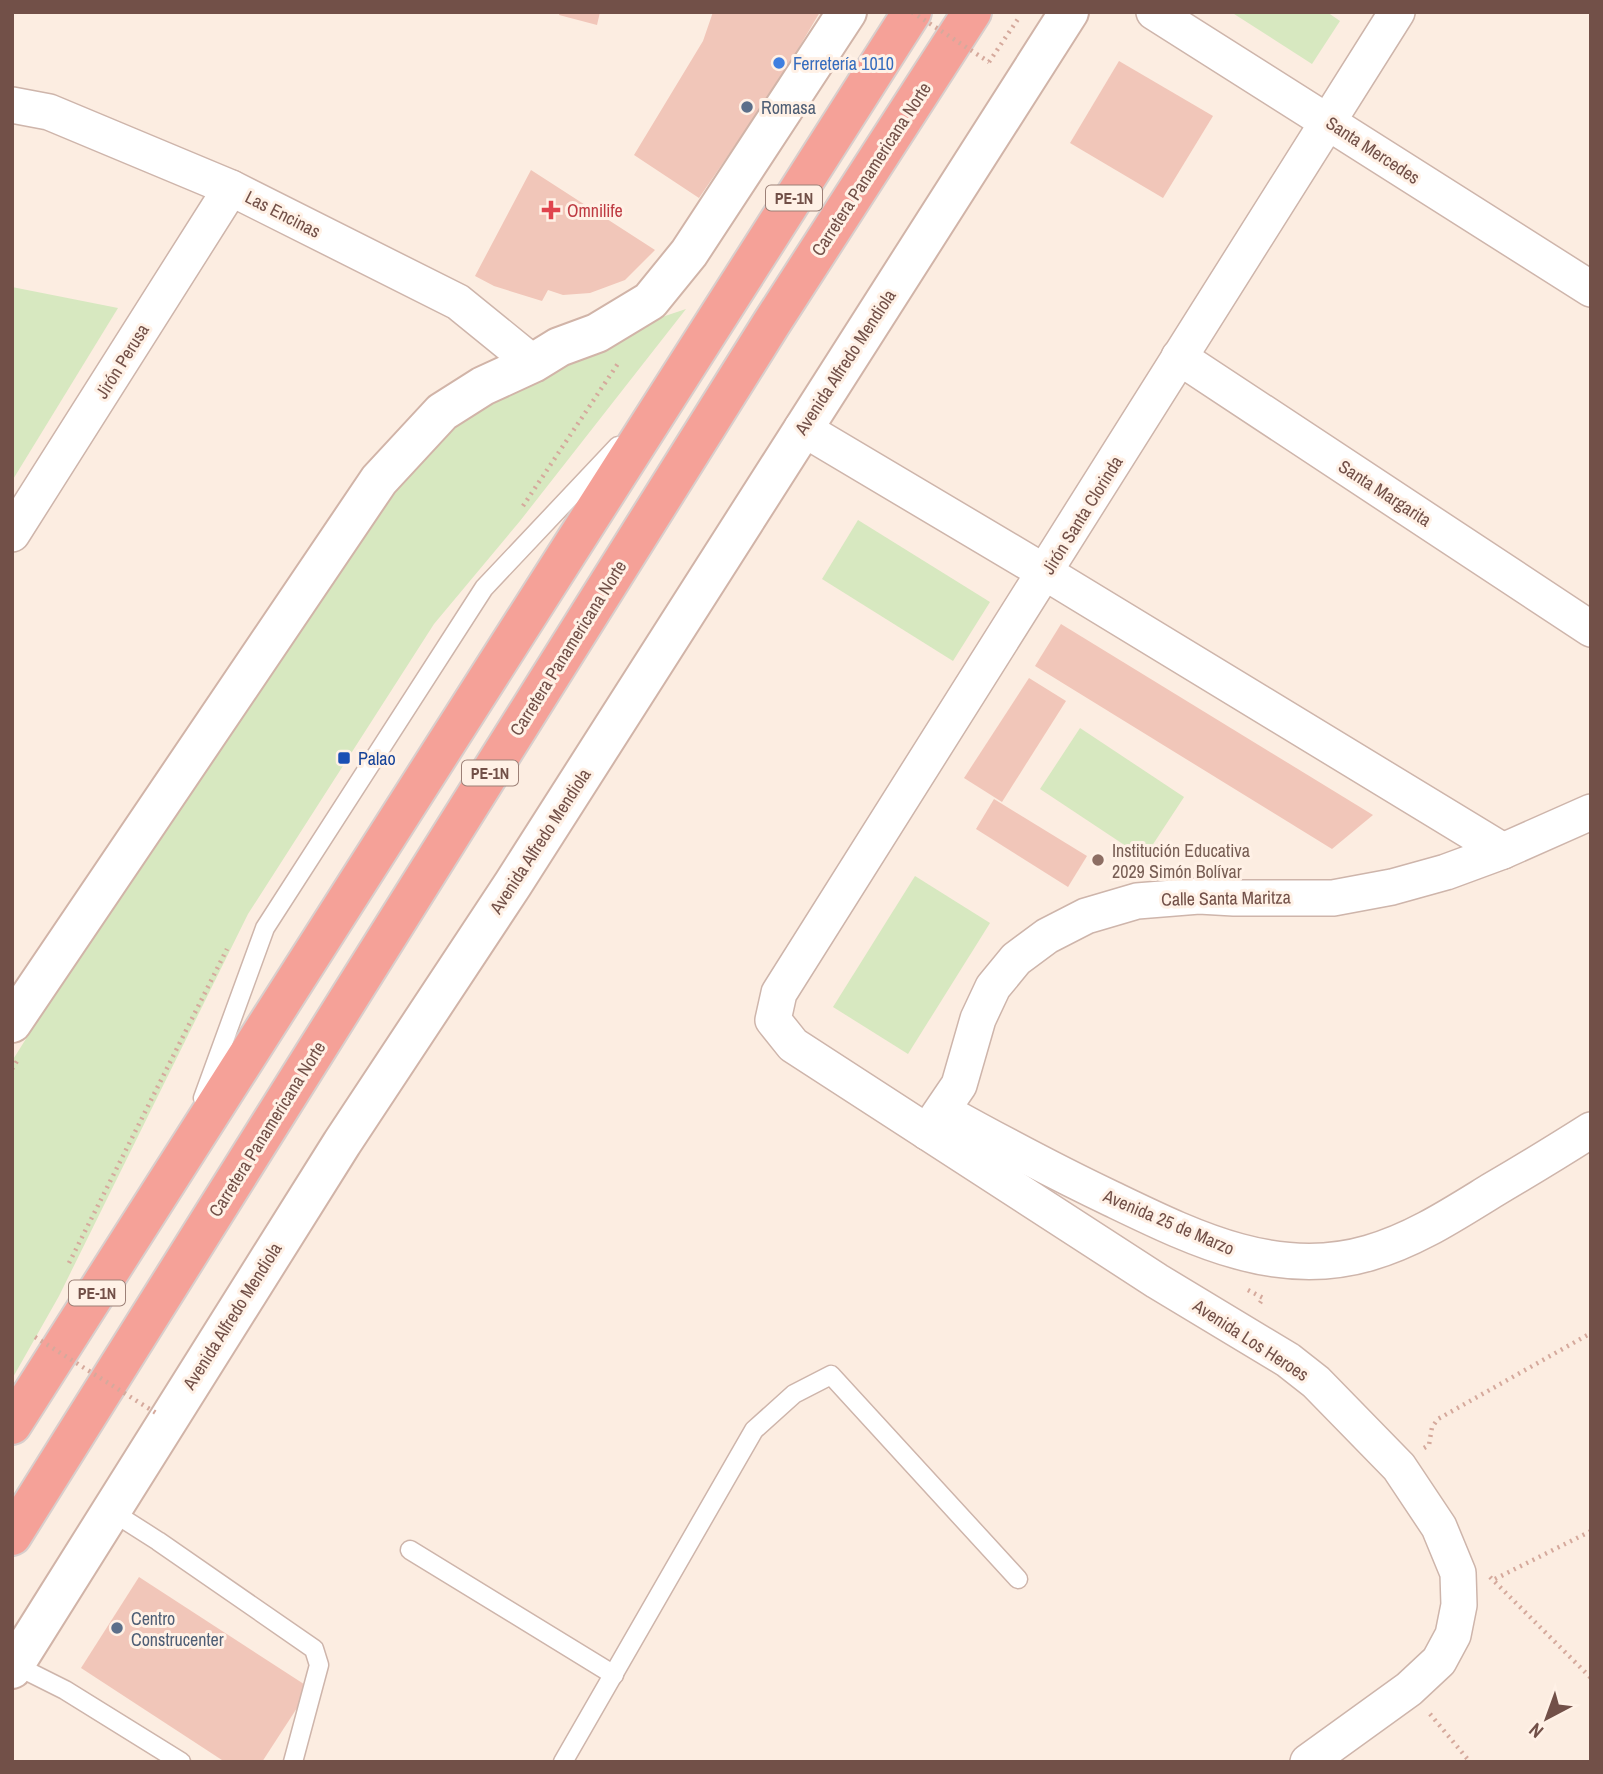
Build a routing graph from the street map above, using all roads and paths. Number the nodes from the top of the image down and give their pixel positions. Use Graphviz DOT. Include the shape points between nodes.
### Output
graph roads {
  1 [pos="847,12"];
  2 [pos="912,12"];
  3 [pos="972,12"];
  4 [pos="1069,12"];
  5 [pos="1154,12"];
  6 [pos="1397,12"];
  7 [pos="1020,16"];
  8 [pos="12,105"];
  9 [pos="1329,121"];
  10 [pos="231,188"];
  11 [pos="1591,289"];
  12 [pos="1179,357"];
  13 [pos="533,363"];
  14 [pos="676,384"];
  15 [pos="802,429"];
  16 [pos="12,534"];
  17 [pos="1046,573"];
  18 [pos="1591,629"];
  19 [pos="1591,812"];
  20 [pos="1503,851"];
  21 [pos="773,1020"];
  22 [pos="12,1023"];
  23 [pos="935,1122"];
  24 [pos="1591,1130"];
  25 [pos="181,1160"];
  26 [pos="1591,1333"];
  27 [pos="35,1337"];
  28 [pos="156,1413"];
  29 [pos="12,1425"];
  30 [pos="1399,1467"];
  31 [pos="111,1511"];
  32 [pos="1591,1531"];
  33 [pos="12,1536"];
  34 [pos="410,1550"];
  35 [pos="1458,1573"];
  36 [pos="1018,1579"];
  37 [pos="1495,1579"];
  38 [pos="13,1667"];
  39 [pos="614,1675"];
  40 [pos="1591,1678"];
  41 [pos="1409,1689"];
  42 [pos="181,1762"];
  43 [pos="293,1762"];
  44 [pos="563,1762"];
  45 [pos="1308,1762"];
  46 [pos="1470,1762"];
  1 -- 13 [label="main road" via="689,253 650,301"];
  2 -- 7 [label="path, bridge" via="989,62"];
  2 -- 14 [label="highway, PE-1N"];
  3 -- 33 [label="highway, Carretera Panamericana Norte / PE-1N" via="771,324"];
  4 -- 15 [label="main road, Avenida Alfredo Mendiola"];
  5 -- 9 [label="street, Santa Mercedes"];
  6 -- 9 [label="street, Jirón Santa Clorinda"];
  8 -- 10 [label="street, Las Encinas" via="49,112"];
  9 -- 11 [label="street, Santa Mercedes"];
  9 -- 12 [label="street, Jirón Santa Clorinda"];
  10 -- 13 [label="street, Las Encinas" via="458,302"];
  10 -- 16 [label="street, Jirón Perusa"];
  12 -- 17 [label="street, Jirón Santa Clorinda"];
  12 -- 18 [label="street, Santa Margarita"];
  13 -- 22 [label="main road" via="442,412 380,480"];
  14 -- 25 [label="highway, PE-1N"];
  14 -- 25 [label="lane" via="484,588 265,928"];
  15 -- 17 [label="street"];
  15 -- 31 [label="main road, Avenida Alfredo Mendiola" via="513,884 341,1143"];
  17 -- 20 [label="street"];
  17 -- 21 [label="street, Jirón Santa Clorinda" via="779,993"];
  19 -- 20 [label="street, Calle Santa Maritza"];
  20 -- 23 [label="street, Calle Santa Maritza" via="1392,887 1332,898 1199,896 1137,901 1086,916 1016,959 993,987 978,1018 959,1085"];
  21 -- 23 [label="street, Avenida Los Heroes" via="793,1045"];
  23 -- 24 [label="street, Avenida 25 de Marzo" via="1207,1242 1297,1263 1368,1254 1405,1241"];
  23 -- 30 [label="street, Avenida Los Heroes" via="1157,1281 1288,1360"];
  25 -- 29 [label="highway, PE-1N"];
  26 -- 30 [label="path" via="1438,1419 1429,1445"];
  27 -- 28 [label="path, bridge"];
  30 -- 35 [label="street, Avenida Los Heroes" via="1439,1527"];
  31 -- 38 [label="main road, Avenida Alfredo Mendiola"];
  31 -- 43 [label="lane" via="314,1649 319,1665"];
  32 -- 37 [label="path"];
  34 -- 39 [label="lane"];
  35 -- 37 [label="path" via="1483,1573"];
  35 -- 41 [label="street, Avenida Los Heroes" via="1459,1605 1453,1635 1439,1661"];
  36 -- 39 [label="lane" via="831,1376 794,1394 754,1430"];
  37 -- 40 [label="path"];
  38 -- 42 [label="lane" via="65,1690"];
  39 -- 44 [label="lane"];
  41 -- 45 [label="street, Avenida Los Heroes"];
  41 -- 46 [label="path"];
}
